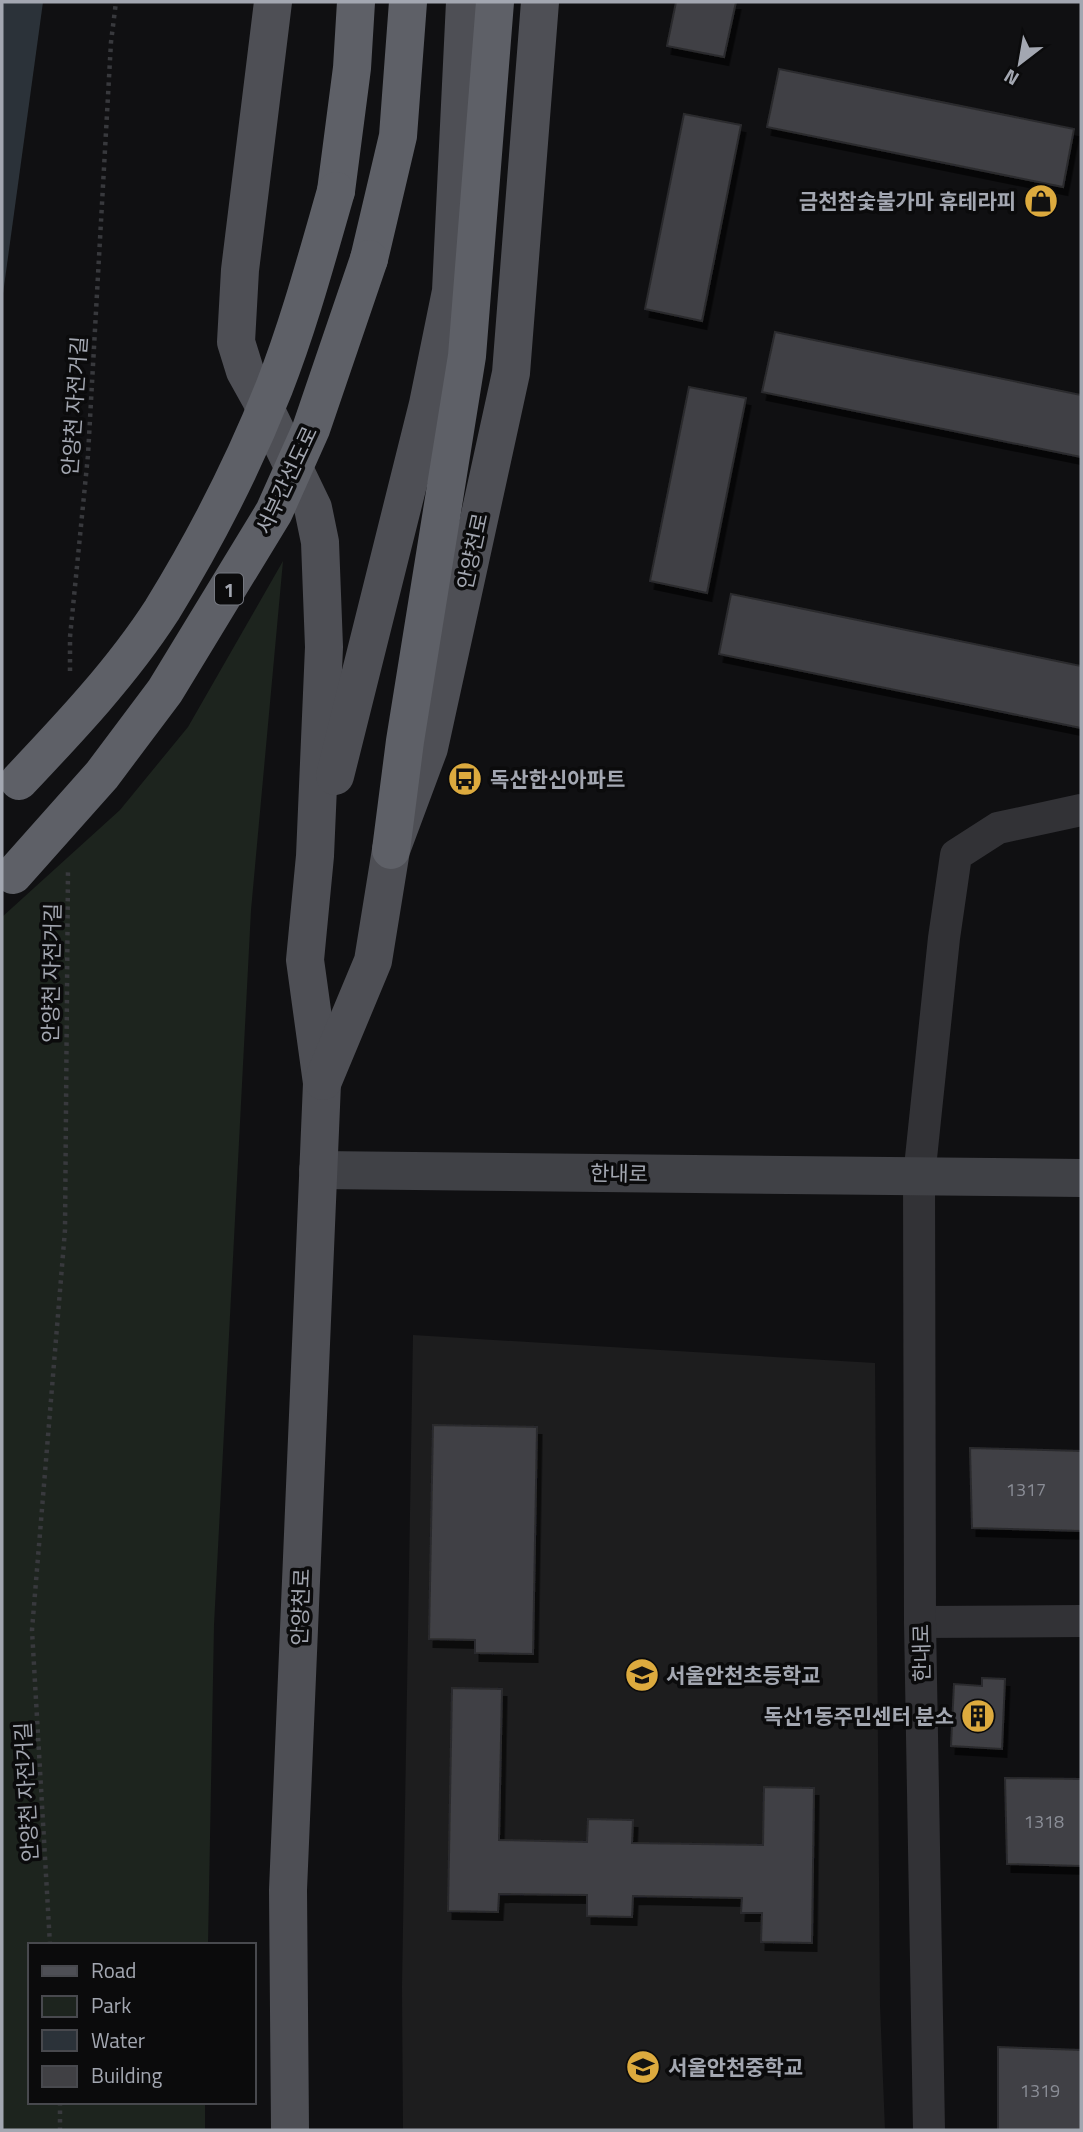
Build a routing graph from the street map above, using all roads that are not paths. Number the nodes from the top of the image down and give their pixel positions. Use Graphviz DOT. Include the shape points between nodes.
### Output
graph roads {
  1 [pos="273,2"];
  2 [pos="356,2"];
  3 [pos="408,2"];
  4 [pos="465,2"];
  5 [pos="495,2"];
  6 [pos="540,2"];
  7 [pos="2,797"];
  8 [pos="1081,810"];
  9 [pos="391,850"];
  10 [pos="315,856"];
  11 [pos="2,884"];
  12 [pos="322,1083"];
  13 [pos="318,1170"];
  14 [pos="919,1177"];
  15 [pos="1081,1178"];
  16 [pos="1081,1621"];
  17 [pos="920,1622"];
  18 [pos="290,2130"];
  19 [pos="929,2130"];
  1 -- 10 [label="main road, 안양천로" via="240,270 236,342 245,372 313,508 320,542 324,647"];
  2 -- 7 [label="highway, 1, bridge" via="336,191 274,388 227,494 161,611 100,693"];
  3 -- 11 [label="highway, 서부간선도로 / 1, bridge" via="398,136 369,259 311,429 274,512 165,691 110,764"];
  4 -- 10 [label="main road" via="451,291 428,404"];
  5 -- 9 [label="highway" via="467,356"];
  6 -- 9 [label="main road, 안양천로" via="511,373 429,748"];
  8 -- 14 [label="street" via="998,828 956,855"];
  9 -- 12 [label="main road, 안양천로" via="373,961"];
  10 -- 12 [label="main road, 안양천로" via="305,960"];
  12 -- 13 [label="main road, 안양천로"];
  13 -- 14 [label="main road, 한내로"];
  13 -- 18 [label="main road, 안양천로" via="288,1890"];
  14 -- 15 [label="main road, 한내로"];
  14 -- 17 [label="street, 한내로"];
  16 -- 17 [label="street"];
  17 -- 19 [label="street, 한내로"];
}
